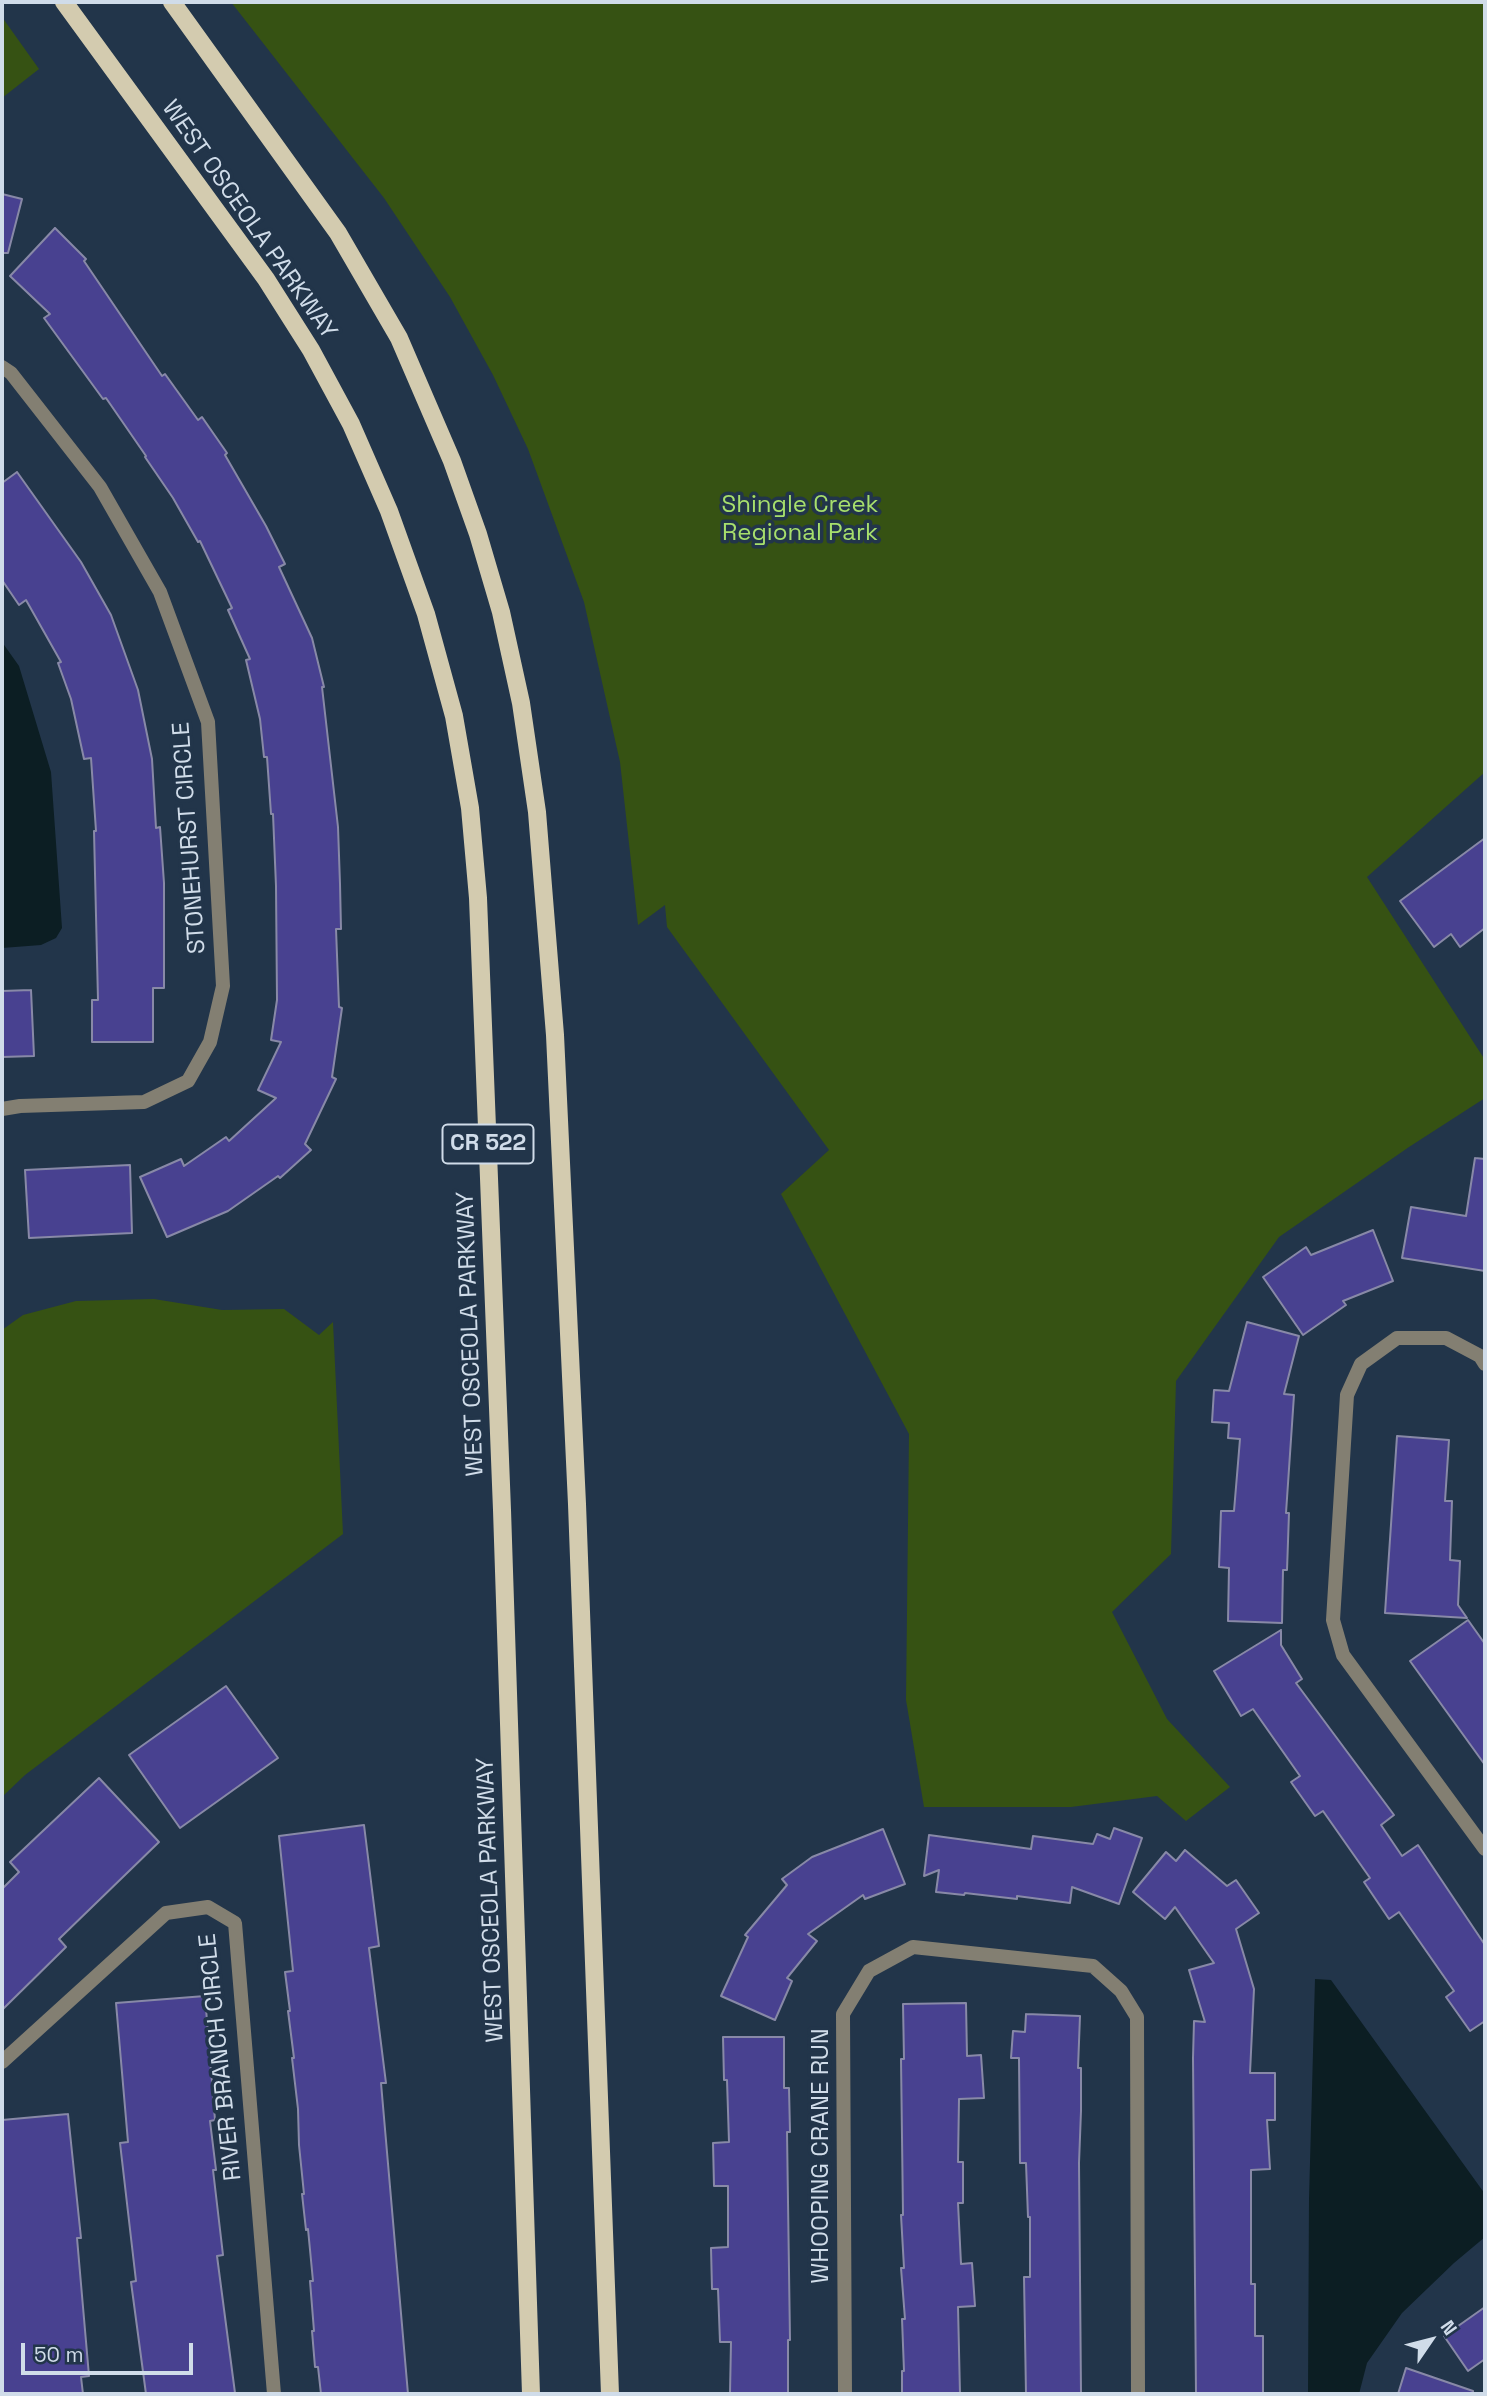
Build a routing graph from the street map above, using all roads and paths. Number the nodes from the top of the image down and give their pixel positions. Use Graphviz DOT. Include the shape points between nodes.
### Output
graph roads {
  1 [pos="64,2"];
  2 [pos="172,2"];
  3 [pos="2,367"];
  4 [pos="2,1109"];
  5 [pos="1485,1364"];
  6 [pos="1485,1849"];
  7 [pos="2,2062"];
  8 [pos="274,2394"];
  9 [pos="531,2394"];
  10 [pos="610,2394"];
  11 [pos="845,2394"];
  12 [pos="1138,2394"];
  1 -- 9 [label="main road, WEST OSCEOLA PARKWAY / CR 522" via="266,279 311,350 351,424 389,511 426,614 454,716 470,808 478,898"];
  2 -- 10 [label="main road, CR 522" via="338,233 399,338 478,534 521,703 537,812 555,1035"];
  3 -- 4 [label="street, STONEHURST CIRCLE" via="100,487 160,592 208,722 223,986 210,1042 188,1082 144,1102"];
  5 -- 6 [label="street" via="1480,1356 1446,1338 1397,1338 1361,1364 1348,1395 1334,1620 1343,1654"];
  7 -- 8 [label="street, RIVER BRANCH CIRCLE" via="166,1913 208,1907 235,1923"];
  11 -- 12 [label="street, WHOOPING CRANE RUN" via="843,2014 869,1971 912,1947 1093,1966 1121,1991 1137,2017"];
}
